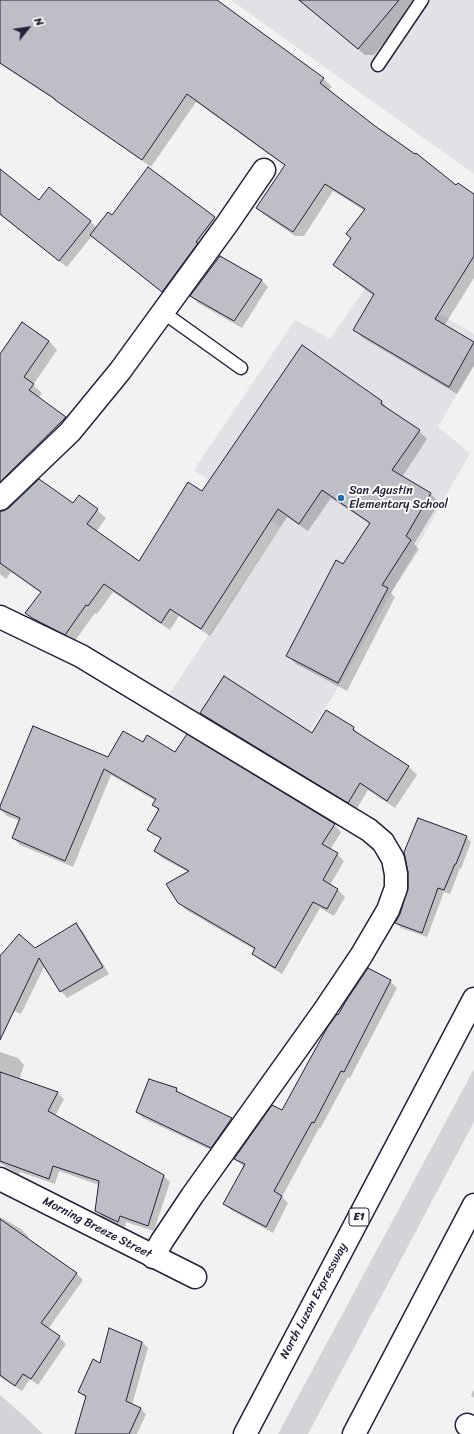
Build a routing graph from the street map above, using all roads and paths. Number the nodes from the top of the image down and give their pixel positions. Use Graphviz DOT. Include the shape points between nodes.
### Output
graph roads {
  1 [pos="422,0"];
  2 [pos="378,65"];
  3 [pos="264,170"];
  4 [pos="164,313"];
  5 [pos="241,368"];
  6 [pos="0,499"];
  7 [pos="0,617"];
  8 [pos="474,999"];
  9 [pos="0,1179"];
  10 [pos="474,1204"];
  11 [pos="154,1257"];
  12 [pos="195,1277"];
  13 [pos="245,1434"];
  14 [pos="354,1434"];
  1 -- 2 [label="lane"];
  3 -- 4 [label="main road"];
  4 -- 5 [label="lane"];
  4 -- 6 [label="main road" via="70,432"];
  7 -- 11 [label="main road" via="81,656 369,830 383,842 393,859 396,888 388,910 361,956 192,1196"];
  8 -- 13 [label="main road, North Luzon Expressway / E1"];
  9 -- 11 [label="main road, Morning Breeze Street"];
  10 -- 14 [label="main road"];
  11 -- 12 [label="main road, Morning Breeze Street"];
}
